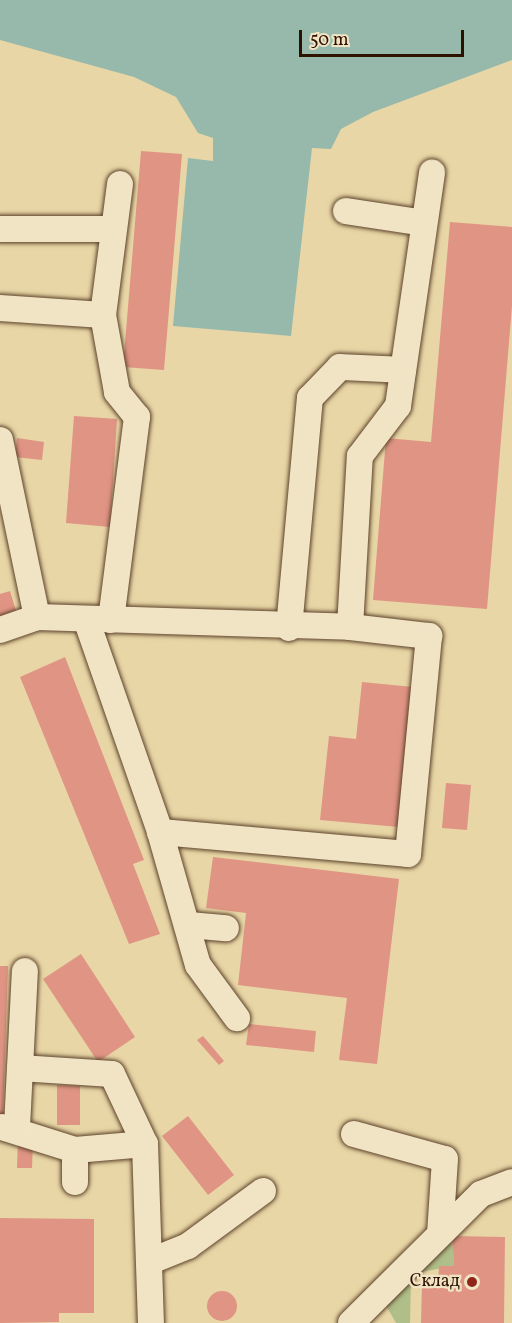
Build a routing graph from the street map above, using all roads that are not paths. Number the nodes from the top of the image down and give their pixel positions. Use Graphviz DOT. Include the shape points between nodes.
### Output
graph roads {
  1 [pos="432,172"];
  2 [pos="120,184"];
  3 [pos="346,212"];
  4 [pos="424,223"];
  5 [pos="0,229"];
  6 [pos="111,229"];
  7 [pos="0,308"];
  8 [pos="103,315"];
  9 [pos="403,370"];
  10 [pos="0,440"];
  11 [pos="37,616"];
  12 [pos="98,620"];
  13 [pos="350,627"];
  14 [pos="289,628"];
  15 [pos="0,630"];
  16 [pos="160,832"];
  17 [pos="189,925"];
  18 [pos="226,928"];
  19 [pos="25,971"];
  20 [pos="237,1018"];
  21 [pos="20,1068"];
  22 [pos="8,1127"];
  23 [pos="354,1134"];
  24 [pos="145,1144"];
  25 [pos="75,1150"];
  26 [pos="75,1182"];
  27 [pos="512,1182"];
  28 [pos="263,1191"];
  29 [pos="440,1234"];
  30 [pos="151,1261"];
  31 [pos="152,1323"];
  32 [pos="351,1323"];
  1 -- 4 [label="lane"];
  2 -- 8 [label="lane"];
  3 -- 4 [label="lane"];
  4 -- 9 [label="lane"];
  5 -- 6 [label="lane"];
  7 -- 8 [label="lane"];
  8 -- 12 [label="lane" via="117,392 137,417"];
  9 -- 13 [label="lane" via="398,406 360,456"];
  9 -- 14 [label="lane" via="340,367 310,398"];
  10 -- 11 [label="lane"];
  11 -- 12 [label="lane"];
  11 -- 15 [label="lane"];
  12 -- 14 [label="lane"];
  12 -- 16 [label="lane"];
  13 -- 14 [label="lane"];
  13 -- 16 [label="lane" via="429,636 408,854"];
  16 -- 17 [label="lane"];
  17 -- 18 [label="lane"];
  17 -- 20 [label="lane" via="198,965"];
  19 -- 21 [label="lane"];
  21 -- 22 [label="lane"];
  21 -- 24 [label="lane" via="112,1074"];
  22 -- 25 [label="lane"];
  23 -- 29 [label="lane" via="445,1159"];
  24 -- 25 [label="lane"];
  24 -- 30 [label="lane"];
  25 -- 26 [label="lane"];
  27 -- 29 [label="lane" via="482,1194"];
  28 -- 30 [label="lane" via="188,1246"];
  29 -- 32 [label="lane"];
  30 -- 31 [label="lane"];
}
